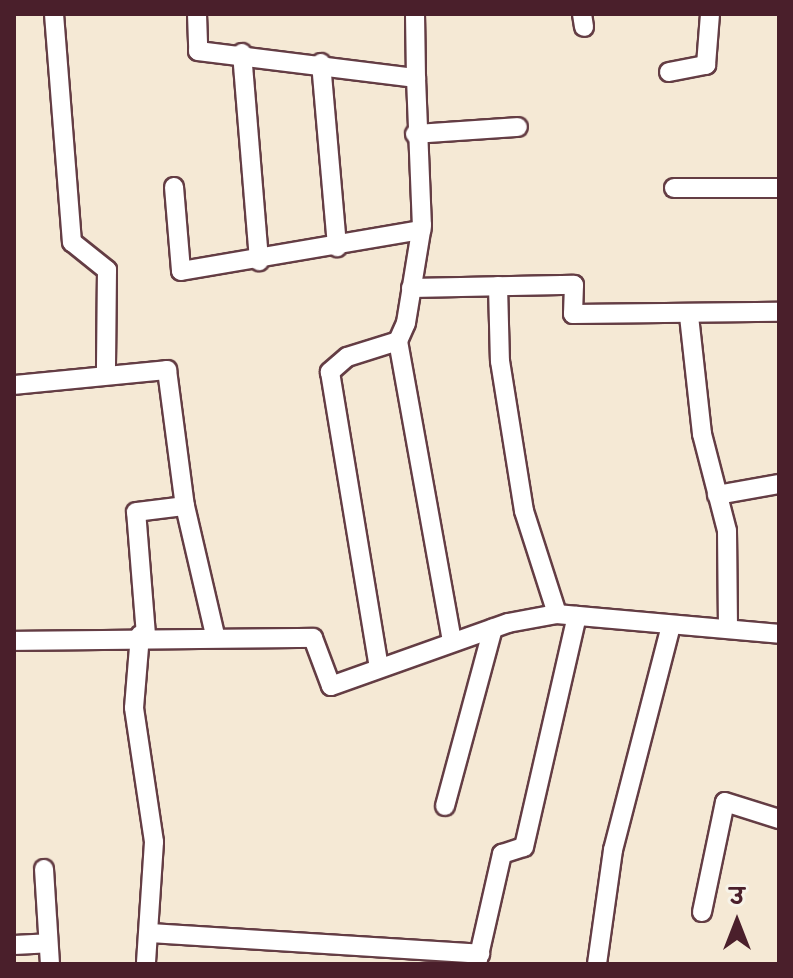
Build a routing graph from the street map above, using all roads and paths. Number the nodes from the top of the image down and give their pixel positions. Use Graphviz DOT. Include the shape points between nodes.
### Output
graph roads {
  1 [pos="54,14"];
  2 [pos="197,14"];
  3 [pos="415,14"];
  4 [pos="710,14"];
  5 [pos="242,53"];
  6 [pos="321,63"];
  7 [pos="669,72"];
  8 [pos="416,78"];
  9 [pos="518,127"];
  10 [pos="415,134"];
  11 [pos="174,187"];
  12 [pos="674,188"];
  13 [pos="779,188"];
  14 [pos="422,230"];
  15 [pos="337,247"];
  16 [pos="259,261"];
  17 [pos="498,286"];
  18 [pos="411,288"];
  19 [pos="779,312"];
  20 [pos="689,316"];
  21 [pos="398,341"];
  22 [pos="106,372"];
  23 [pos="14,385"];
  24 [pos="779,484"];
  25 [pos="717,495"];
  26 [pos="185,506"];
  27 [pos="557,614"];
  28 [pos="577,616"];
  29 [pos="671,626"];
  30 [pos="728,626"];
  31 [pos="493,628"];
  32 [pos="779,634"];
  33 [pos="143,635"];
  34 [pos="215,635"];
  35 [pos="14,641"];
  36 [pos="452,642"];
  37 [pos="379,667"];
  38 [pos="445,806"];
  39 [pos="779,819"];
  40 [pos="44,869"];
  41 [pos="702,912"];
  42 [pos="150,933"];
  43 [pos="48,943"];
  44 [pos="14,945"];
  45 [pos="479,959"];
  46 [pos="50,964"];
  47 [pos="146,964"];
  48 [pos="597,964"];
  1 -- 22 [label="street" via="72,242 107,270"];
  2 -- 5 [label="street" via="198,51"];
  3 -- 8 [label="street"];
  4 -- 7 [label="street" via="706,65"];
  5 -- 6 [label="street"];
  5 -- 16 [label="street"];
  6 -- 8 [label="street"];
  6 -- 15 [label="street"];
  8 -- 10 [label="street"];
  9 -- 10 [label="street"];
  10 -- 14 [label="street"];
  11 -- 16 [label="street" via="181,271"];
  12 -- 13 [label="street"];
  14 -- 15 [label="street"];
  14 -- 18 [label="street"];
  15 -- 16 [label="street"];
  17 -- 18 [label="street"];
  17 -- 20 [label="street" via="574,285 573,314"];
  17 -- 27 [label="street" via="500,361 524,511"];
  18 -- 21 [label="street"];
  19 -- 20 [label="street"];
  20 -- 25 [label="street"];
  21 -- 36 [label="street"];
  21 -- 37 [label="street" via="347,357 330,372"];
  22 -- 23 [label="street"];
  22 -- 26 [label="street" via="167,370"];
  24 -- 25 [label="street"];
  25 -- 30 [label="street" via="727,531"];
  26 -- 33 [label="street" via="136,512"];
  26 -- 34 [label="street"];
  27 -- 28 [label="street"];
  27 -- 31 [label="street"];
  28 -- 29 [label="street"];
  28 -- 45 [label="street" via="524,847 502,854"];
  29 -- 30 [label="street"];
  29 -- 48 [label="street" via="613,850"];
  30 -- 32 [label="street"];
  31 -- 36 [label="street"];
  31 -- 38 [label="street"];
  33 -- 34 [label="street"];
  33 -- 35 [label="street"];
  33 -- 42 [label="street" via="134,708 154,842"];
  34 -- 37 [label="street" via="313,638 331,686"];
  36 -- 37 [label="street"];
  39 -- 41 [label="street" via="725,802"];
  40 -- 43 [label="street"];
  42 -- 45 [label="street"];
  42 -- 47 [label="street"];
  43 -- 44 [label="street"];
  43 -- 46 [label="street"];
}
